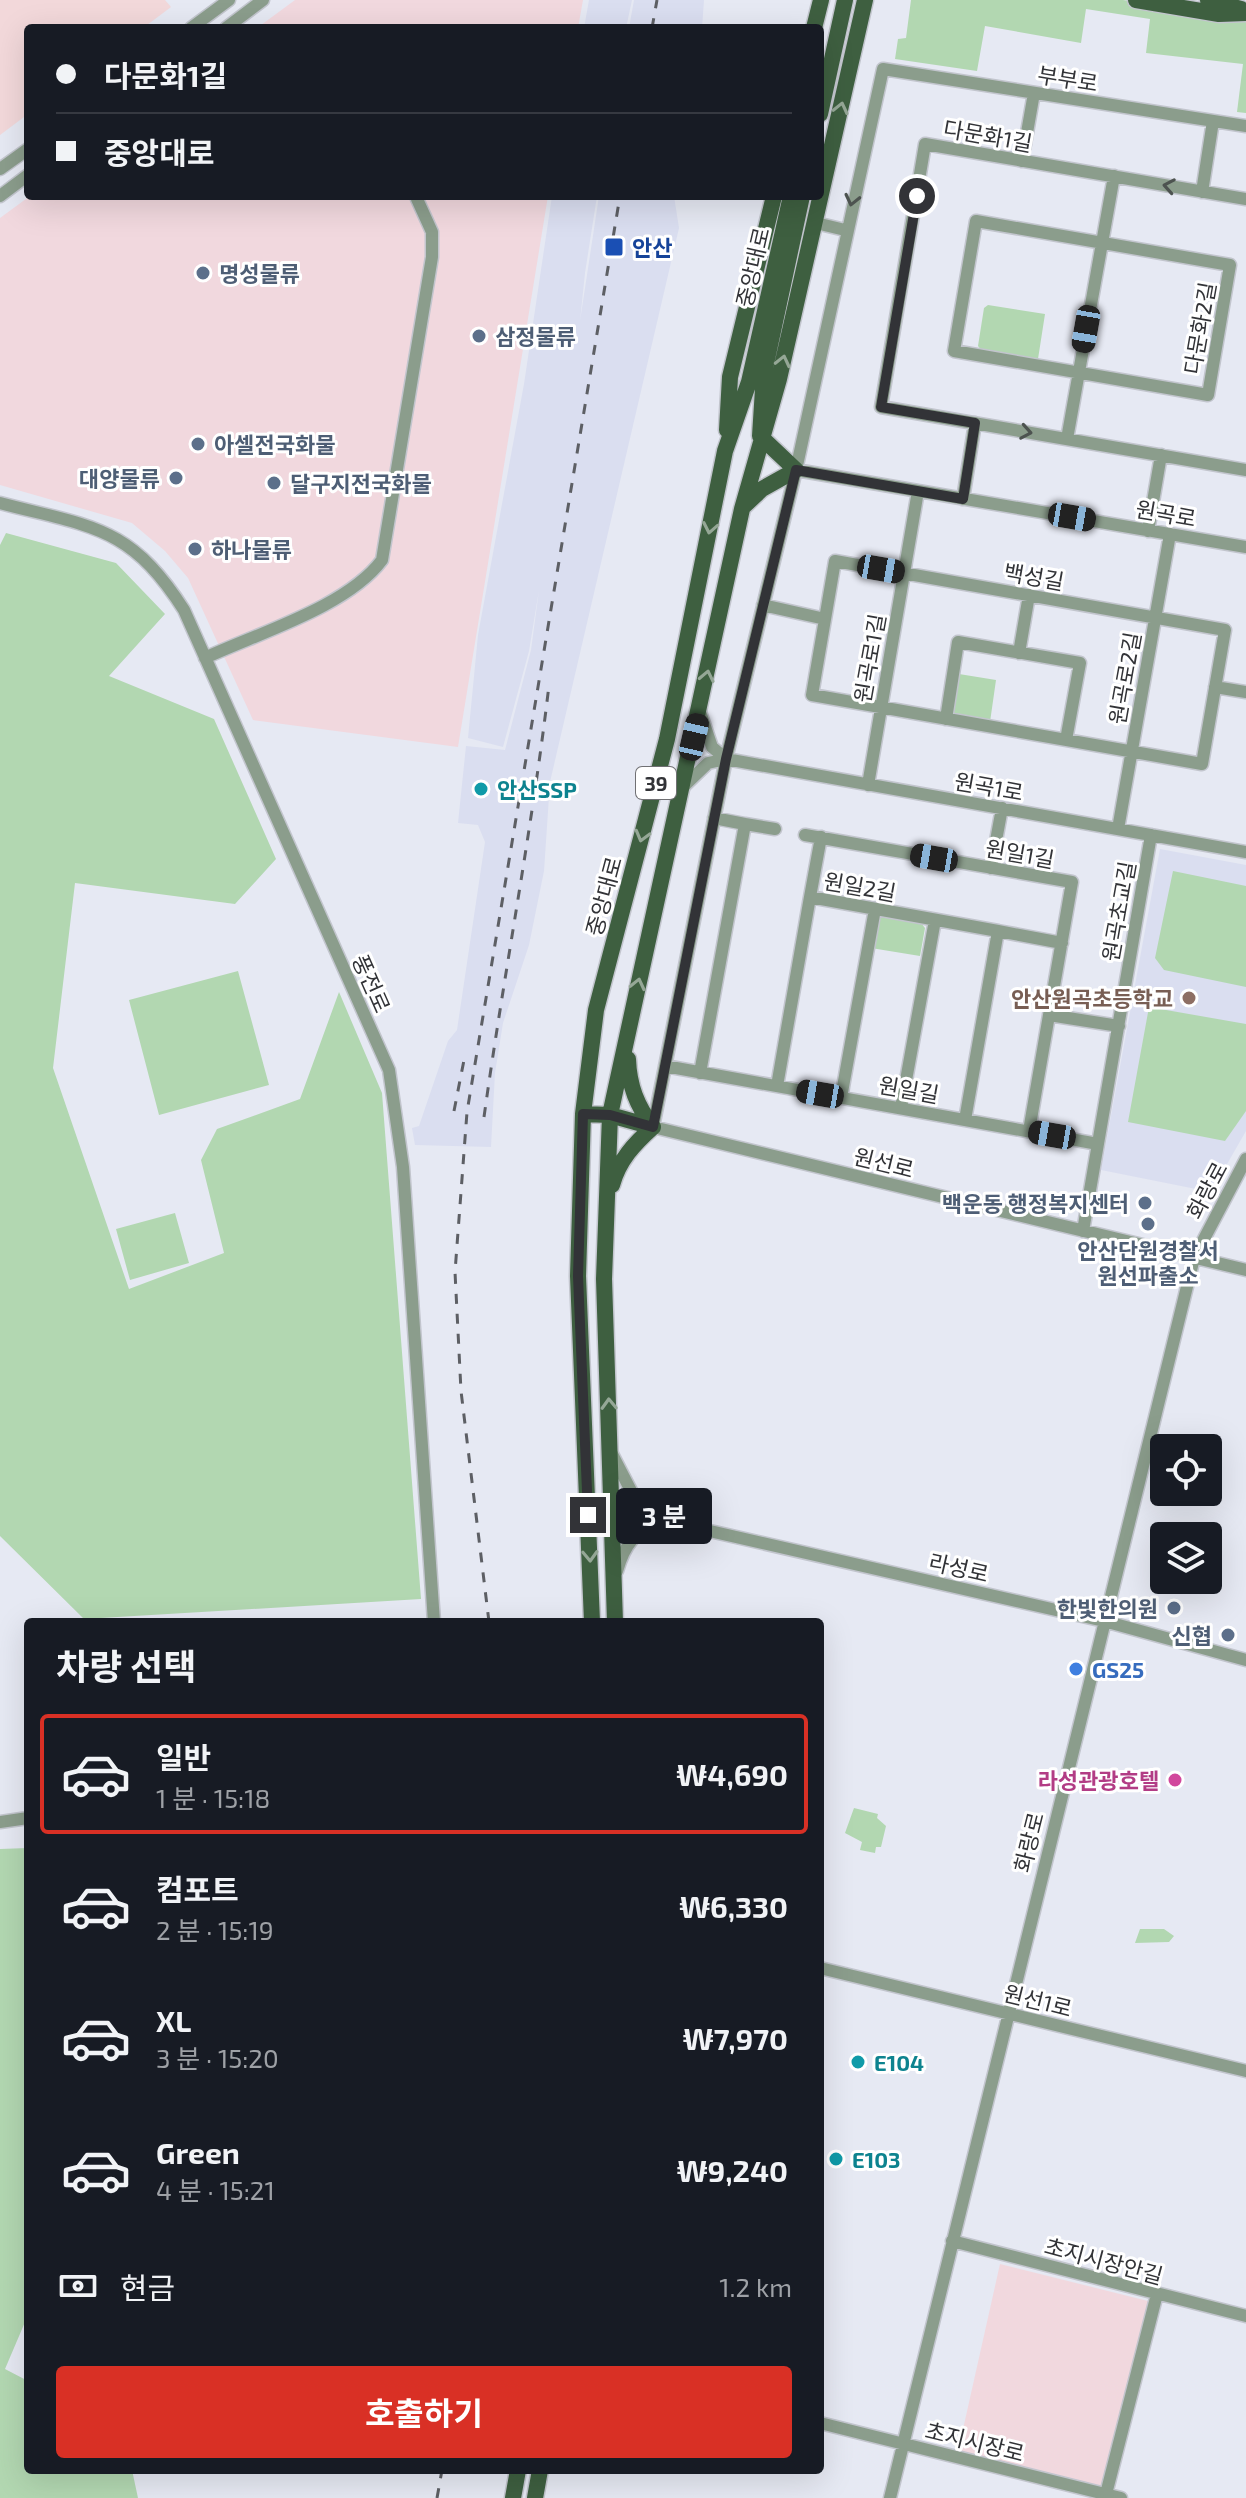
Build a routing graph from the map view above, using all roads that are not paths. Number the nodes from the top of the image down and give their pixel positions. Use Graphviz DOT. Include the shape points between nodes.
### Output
graph roads {
  1 [pos="229,0"];
  2 [pos="263,0"];
  3 [pos="835,0"];
  4 [pos="845,0"];
  5 [pos="865,0"];
  6 [pos="873,0"];
  7 [pos="1136,0"];
  8 [pos="1208,0"];
  9 [pos="1246,12"];
  10 [pos="196,24"];
  11 [pos="231,24"];
  12 [pos="824,48"];
  13 [pos="852,63"];
  14 [pos="1034,93"];
  15 [pos="824,96"];
  16 [pos="1213,121"];
  17 [pos="1246,126"];
  18 [pos="24,152"];
  19 [pos="1022,161"];
  20 [pos="0,169"];
  21 [pos="1114,176"];
  22 [pos="24,178"];
  23 [pos="824,184"];
  24 [pos="1202,192"];
  25 [pos="0,196"];
  26 [pos="1246,199"];
  27 [pos="417,200"];
  28 [pos="773,200"];
  29 [pos="790,200"];
  30 [pos="801,200"];
  31 [pos="820,200"];
  32 [pos="816,223"];
  33 [pos="845,230"];
  34 [pos="1102,243"];
  35 [pos="1079,373"];
  36 [pos="975,423"];
  37 [pos="760,436"];
  38 [pos="1067,439"];
  39 [pos="725,451"];
  40 [pos="1161,455"];
  41 [pos="796,470"];
  42 [pos="1246,470"];
  43 [pos="918,491"];
  44 [pos="963,499"];
  45 [pos="0,503"];
  46 [pos="742,509"];
  47 [pos="1148,531"];
  48 [pos="1170,534"];
  49 [pos="1246,547"];
  50 [pos="904,573"];
  51 [pos="1029,595"];
  52 [pos="763,605"];
  53 [pos="1155,617"];
  54 [pos="825,619"];
  55 [pos="1019,653"];
  56 [pos="205,658"];
  57 [pos="1215,687"];
  58 [pos="1246,692"];
  59 [pos="881,707"];
  60 [pos="700,712"];
  61 [pos="946,719"];
  62 [pos="1066,740"];
  63 [pos="1132,752"];
  64 [pos="726,759"];
  65 [pos="868,785"];
  66 [pos="682,788"];
  67 [pos="1002,808"];
  68 [pos="714,818"];
  69 [pos="745,824"];
  70 [pos="775,829"];
  71 [pos="1118,829"];
  72 [pos="805,835"];
  73 [pos="1151,835"];
  74 [pos="821,837"];
  75 [pos="1246,852"];
  76 [pos="991,868"];
  77 [pos="810,897"];
  78 [pos="875,909"];
  79 [pos="935,920"];
  80 [pos="998,931"];
  81 [pos="1062,943"];
  82 [pos="1049,1015"];
  83 [pos="1119,1026"];
  84 [pos="627,1034"];
  85 [pos="665,1066"];
  86 [pos="700,1073"];
  87 [pos="777,1086"];
  88 [pos="841,1098"];
  89 [pos="901,1108"];
  90 [pos="583,1114"];
  91 [pos="610,1115"];
  92 [pos="965,1120"];
  93 [pos="653,1127"];
  94 [pos="1029,1131"];
  95 [pos="1098,1144"];
  96 [pos="1246,1159"];
  97 [pos="607,1202"];
  98 [pos="1083,1231"];
  99 [pos="1194,1258"];
  100 [pos="1246,1270"];
  101 [pos="611,1454"];
  102 [pos="662,1520"];
  103 [pos="615,1579"];
  104 [pos="434,1618"];
  105 [pos="592,1618"];
  106 [pos="615,1618"];
  107 [pos="1104,1621"];
  108 [pos="1246,1660"];
  109 [pos="24,1819"];
  110 [pos="0,1822"];
  111 [pos="824,1969"];
  112 [pos="1006,2013"];
  113 [pos="1246,2071"];
  114 [pos="952,2241"];
  115 [pos="1157,2294"];
  116 [pos="1246,2316"];
  117 [pos="824,2424"];
  118 [pos="902,2443"];
  119 [pos="517,2474"];
  120 [pos="539,2474"];
  121 [pos="1106,2494"];
  122 [pos="513,2495"];
  123 [pos="535,2498"];
  124 [pos="890,2498"];
  125 [pos="1121,2498"];
  1 -- 10 [label="street"];
  2 -- 11 [label="street"];
  3 -- 12 [label="main road"];
  4 -- 15 [label="main road"];
  5 -- 13 [label="main road, 39"];
  6 -- 13 [label="main road, 39" via="867,38"];
  7 -- 9 [label="main road" via="1219,14"];
  8 -- 9 [label="main road"];
  23 -- 13 [label="main road, 39, one-way"];
  14 -- 16 [label="street, 부부로"];
  14 -- 19 [label="street"];
  14 -- 33 [label="street, 부부로, one-way" via="883,69"];
  16 -- 17 [label="street, 부부로"];
  16 -- 24 [label="street"];
  18 -- 20 [label="street"];
  19 -- 21 [label="street, 다문화1길"];
  19 -- 36 [label="street, 다문화1길" via="925,144 881,407"];
  24 -- 21 [label="street, 다문화1길, one-way"];
  21 -- 34 [label="street"];
  22 -- 25 [label="street"];
  24 -- 26 [label="street, 다문화1길"];
  27 -- 56 [label="street" via="432,232 432,257 382,560 369,578 329,601"];
  28 -- 39 [label="main road, 39" via="730,377"];
  29 -- 39 [label="main road, 중앙대로" via="749,382"];
  30 -- 37 [label="main road" via="764,373"];
  37 -- 31 [label="main road, 39, one-way" via="779,379"];
  32 -- 33 [label="street"];
  33 -- 41 [label="street"];
  34 -- 35 [label="street"];
  34 -- 35 [label="street, 다문화2길" via="976,221 954,351"];
  34 -- 35 [label="street, 다문화2길" via="1230,265 1208,395"];
  35 -- 38 [label="street"];
  36 -- 38 [label="street, 다문화1길, one-way"];
  36 -- 44 [label="street"];
  37 -- 41 [label="main road"];
  37 -- 46 [label="main road, 39"];
  38 -- 40 [label="street, 다문화1길"];
  39 -- 90 [label="main road, 중앙대로 / 39, one-way" via="667,739 596,1010"];
  40 -- 42 [label="street, 다문화1길"];
  40 -- 47 [label="street"];
  41 -- 43 [label="street, 원곡로"];
  41 -- 46 [label="main road" via="762,489"];
  41 -- 52 [label="street"];
  43 -- 44 [label="street, 원곡로"];
  43 -- 50 [label="street, 원곡로1길"];
  44 -- 47 [label="street, 원곡로"];
  45 -- 56 [label="street, 풍전로" via="110,534 134,548 160,572"];
  60 -- 46 [label="main road, 39, one-way"];
  47 -- 48 [label="street, 원곡로"];
  48 -- 49 [label="street, 원곡로"];
  48 -- 53 [label="street, 원곡로2길"];
  50 -- 51 [label="street, 백성길"];
  50 -- 54 [label="street, 백성길" via="835,561"];
  50 -- 59 [label="street, 원곡로1길"];
  51 -- 53 [label="street, 백성길"];
  51 -- 55 [label="street"];
  52 -- 54 [label="street"];
  52 -- 64 [label="street"];
  53 -- 57 [label="street, 백성길" via="1225,630"];
  53 -- 63 [label="street, 원곡로2길"];
  54 -- 59 [label="street, 백성길" via="812,695"];
  55 -- 61 [label="street" via="958,642"];
  55 -- 62 [label="street" via="1080,663"];
  56 -- 104 [label="street, 풍전로" via="389,1070 403,1167"];
  57 -- 58 [label="street"];
  57 -- 63 [label="street, 백성길" via="1202,764"];
  59 -- 61 [label="street, 백성길"];
  59 -- 65 [label="street, 원곡로1길"];
  60 -- 64 [label="street" via="712,747"];
  60 -- 66 [label="main road, 39"];
  61 -- 62 [label="street, 백성길"];
  62 -- 63 [label="street, 백성길"];
  63 -- 71 [label="street, 원곡로2길"];
  64 -- 65 [label="street, 원곡1로"];
  64 -- 66 [label="street" via="708,763"];
  64 -- 68 [label="street"];
  65 -- 67 [label="street, 원곡1로"];
  84 -- 66 [label="main road, 39, one-way"];
  67 -- 71 [label="street, 원곡1로"];
  67 -- 76 [label="street"];
  68 -- 69 [label="street"];
  68 -- 85 [label="street"];
  69 -- 70 [label="street"];
  69 -- 86 [label="street"];
  71 -- 73 [label="street, 원곡1로"];
  72 -- 74 [label="street, 원일1길"];
  73 -- 75 [label="street, 원곡1로"];
  73 -- 83 [label="street, 원곡초교길"];
  74 -- 76 [label="street, 원일1길"];
  74 -- 77 [label="street"];
  76 -- 81 [label="street, 원일1길" via="1072,882"];
  77 -- 78 [label="street, 원일2길"];
  77 -- 87 [label="street, 원일2길"];
  78 -- 79 [label="street, 원일2길"];
  78 -- 88 [label="street"];
  79 -- 80 [label="street, 원일2길"];
  79 -- 89 [label="street"];
  80 -- 81 [label="street, 원일2길"];
  80 -- 92 [label="street"];
  81 -- 82 [label="street, 원일1길"];
  82 -- 83 [label="street"];
  82 -- 94 [label="street, 원일1길"];
  83 -- 95 [label="street, 원곡초교길"];
  84 -- 91 [label="main road, 39"];
  84 -- 93 [label="main road" via="629,1082"];
  85 -- 86 [label="street, 원일길"];
  85 -- 93 [label="street"];
  86 -- 87 [label="street, 원일길"];
  87 -- 88 [label="street, 원일길"];
  88 -- 89 [label="street, 원일길"];
  89 -- 92 [label="street, 원일길"];
  90 -- 91 [label="main road"];
  90 -- 105 [label="main road, 중앙대로 / 39, one-way" via="578,1276"];
  91 -- 93 [label="main road"];
  91 -- 97 [label="main road, 39"];
  92 -- 94 [label="street, 원일길"];
  93 -- 97 [label="main road" via="617,1169"];
  93 -- 98 [label="street, 원선로"];
  94 -- 95 [label="street, 원일길"];
  95 -- 98 [label="street, 원곡초교길"];
  96 -- 99 [label="street, 화랑로"];
  101 -- 97 [label="main road, 39, one-way" via="604,1279"];
  98 -- 99 [label="street, 원선로"];
  99 -- 100 [label="street, 원선로"];
  99 -- 107 [label="street, 화랑로"];
  101 -- 102 [label="street" via="644,1516"];
  101 -- 103 [label="main road, 39"];
  102 -- 103 [label="street" via="638,1530 623,1549"];
  102 -- 107 [label="street, 라성로"];
  103 -- 106 [label="main road, 39"];
  107 -- 108 [label="street, 라성로"];
  107 -- 112 [label="street, 화랑로"];
  109 -- 110 [label="street"];
  111 -- 112 [label="street, 원선1로"];
  112 -- 113 [label="street, 원선1로"];
  112 -- 114 [label="street, 화랑로"];
  114 -- 115 [label="street, 초지시장안길"];
  114 -- 118 [label="street, 화랑로"];
  115 -- 116 [label="street, 초지시장안길"];
  115 -- 121 [label="street"];
  117 -- 118 [label="street, 초지시장로"];
  118 -- 121 [label="street, 초지시장로"];
  118 -- 124 [label="street, 화랑로"];
  119 -- 122 [label="main road"];
  120 -- 123 [label="main road"];
  121 -- 125 [label="street, 초지시장로"];
}
